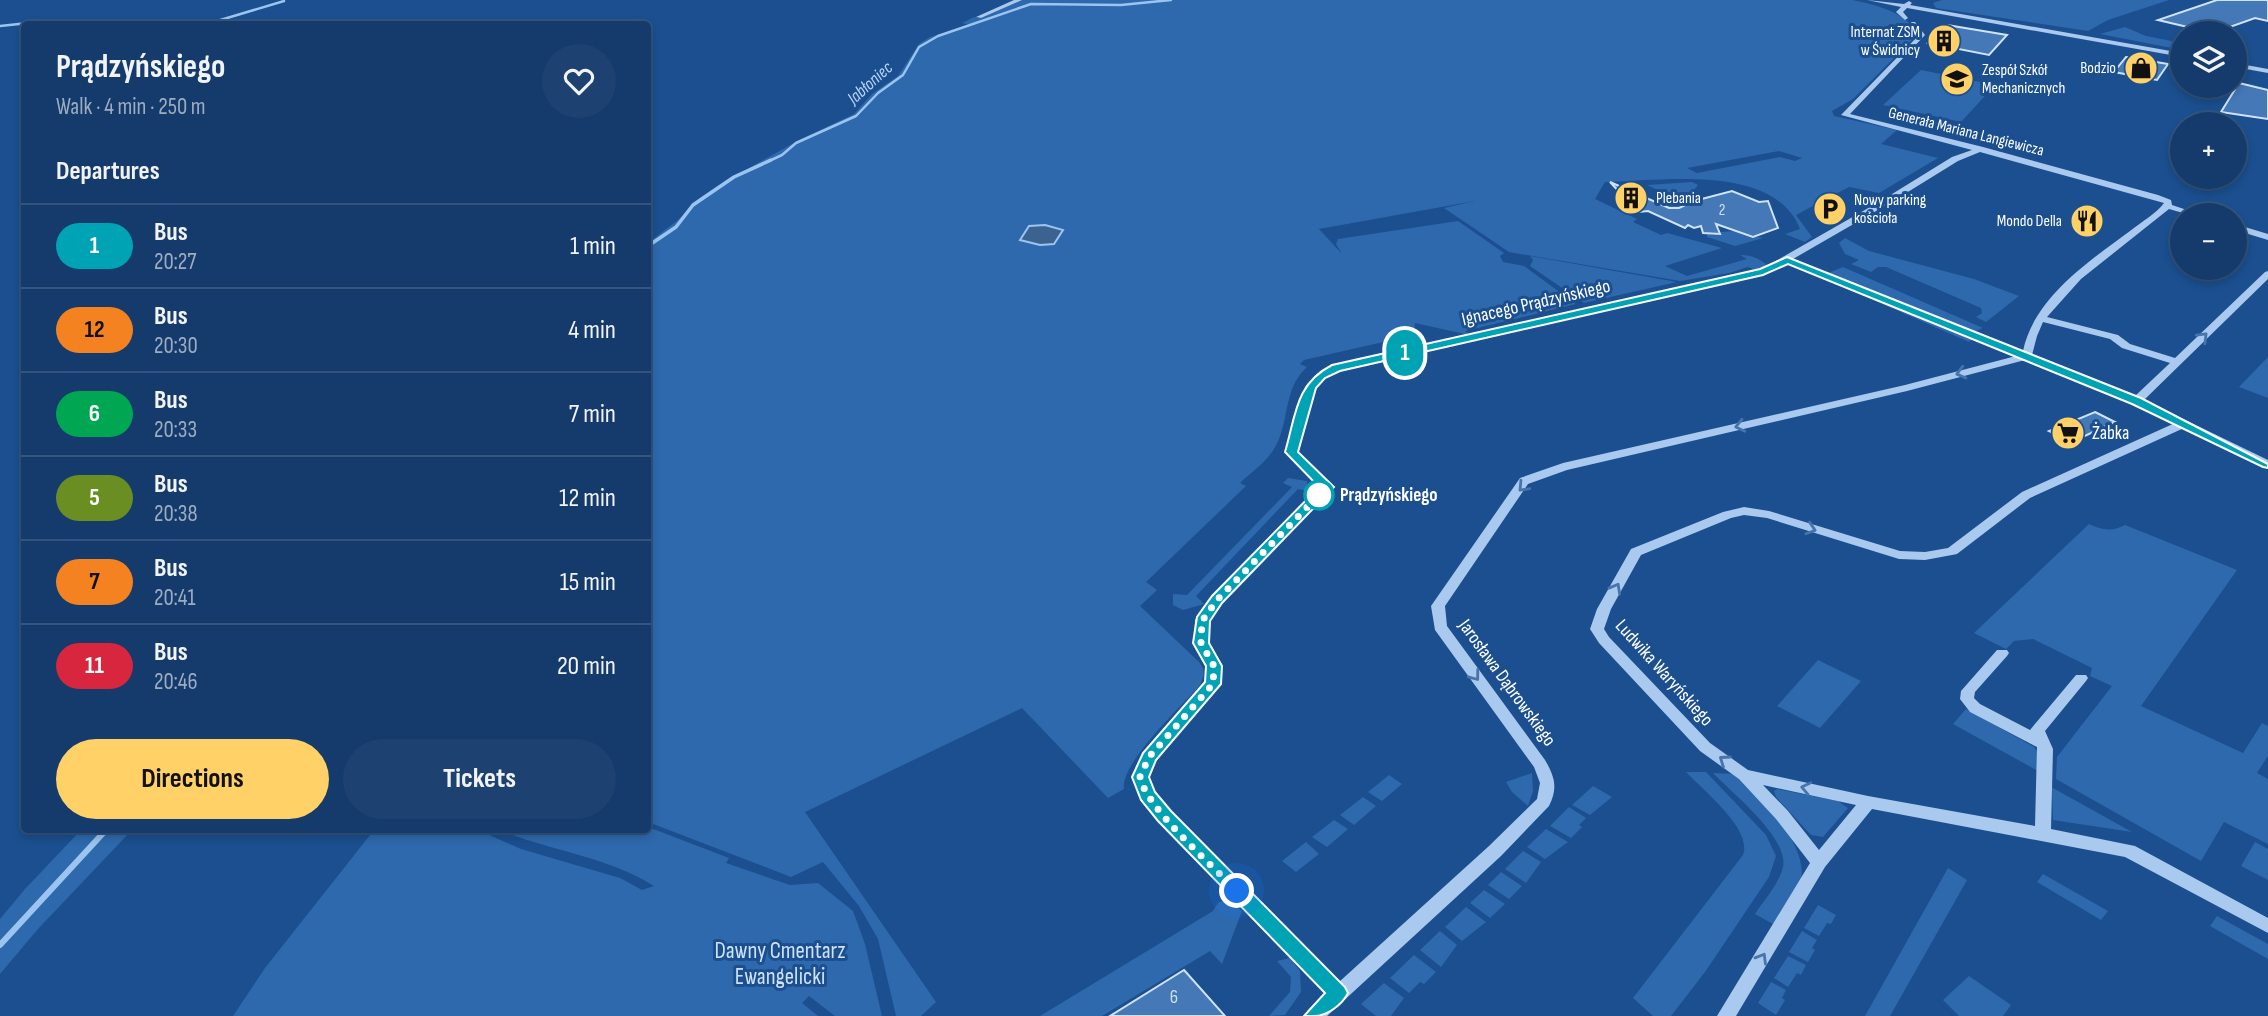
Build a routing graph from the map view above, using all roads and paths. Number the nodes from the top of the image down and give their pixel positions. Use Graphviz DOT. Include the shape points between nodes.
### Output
graph roads {
  1 [pos="1019,0"];
  2 [pos="1870,0"];
  3 [pos="1915,0"];
  4 [pos="1905,6"];
  5 [pos="979,18"];
  6 [pos="1905,18"];
  7 [pos="1913,23"];
  8 [pos="2170,53"];
  9 [pos="2247,67"];
  10 [pos="2268,71"];
  11 [pos="1980,149"];
  12 [pos="2168,206"];
  13 [pos="2247,231"];
  14 [pos="2268,237"];
  15 [pos="1787,260"];
  16 [pos="2268,274"];
  17 [pos="2040,318"];
  18 [pos="2027,356"];
  19 [pos="2177,362"];
  20 [pos="2137,401"];
  21 [pos="2185,422"];
  22 [pos="2268,464"];
  23 [pos="2002,653"];
  24 [pos="2081,678"];
  25 [pos="2042,743"];
  26 [pos="1744,775"];
  27 [pos="1868,802"];
  28 [pos="2043,834"];
  29 [pos="1819,862"];
  30 [pos="2268,926"];
  31 [pos="1338,993"];
  32 [pos="1314,1016"];
  33 [pos="1726,1016"];
  1 -- 5 [label="street"];
  2 -- 4 [label="street"];
  3 -- 4 [label="street"];
  4 -- 6 [label="street" via="1899,12"];
  4 -- 8 [label="street"];
  7 -- 11 [label="street, Generała Mariana Langiewicza" via="1922,35 1845,116"];
  9 -- 10 [label="street"];
  11 -- 12 [label="street, Generała Mariana Langiewicza" via="2155,197"];
  11 -- 15 [label="street, Ignacego Prądzyńskiego" via="1955,159"];
  12 -- 17 [label="street" via="2079,276"];
  13 -- 14 [label="street"];
  15 -- 18 [label="street"];
  15 -- 31 [label="street, Ignacego Prądzyńskiego" via="1763,272 1336,368 1310,387 1292,452 1327,487 1202,621 1201,643 1214,666 1213,684 1149,757 1140,777 1147,796 1165,816"];
  19 -- 16 [label="street, one-way"];
  17 -- 18 [label="street"];
  17 -- 19 [label="street" via="2114,337 2126,346"];
  18 -- 20 [label="street"];
  18 -- 31 [label="street, Jarosława Dąbrowskiego, one-way" via="1563,467 1524,481 1438,606 1440,627 1540,764 1549,782 1548,792 1544,802 1495,851"];
  19 -- 20 [label="street"];
  20 -- 21 [label="street"];
  21 -- 22 [label="street"];
  26 -- 21 [label="street, Ludwika Waryńskiego, one-way" via="1705,747 1597,629 1636,552 1727,514 1744,512 1769,515 1899,555 1952,551 2026,495"];
  23 -- 25 [label="street" via="1968,691 1967,699 1975,708"];
  24 -- 25 [label="street" via="2037,730"];
  25 -- 28 [label="street"];
  27 -- 26 [label="street, one-way"];
  26 -- 29 [label="street, Ludwika Waryńskiego"];
  27 -- 28 [label="street"];
  27 -- 29 [label="street"];
  28 -- 30 [label="street" via="2129,851"];
  33 -- 29 [label="street, one-way"];
  31 -- 32 [label="street, Jarosława Dąbrowskiego"];
}
